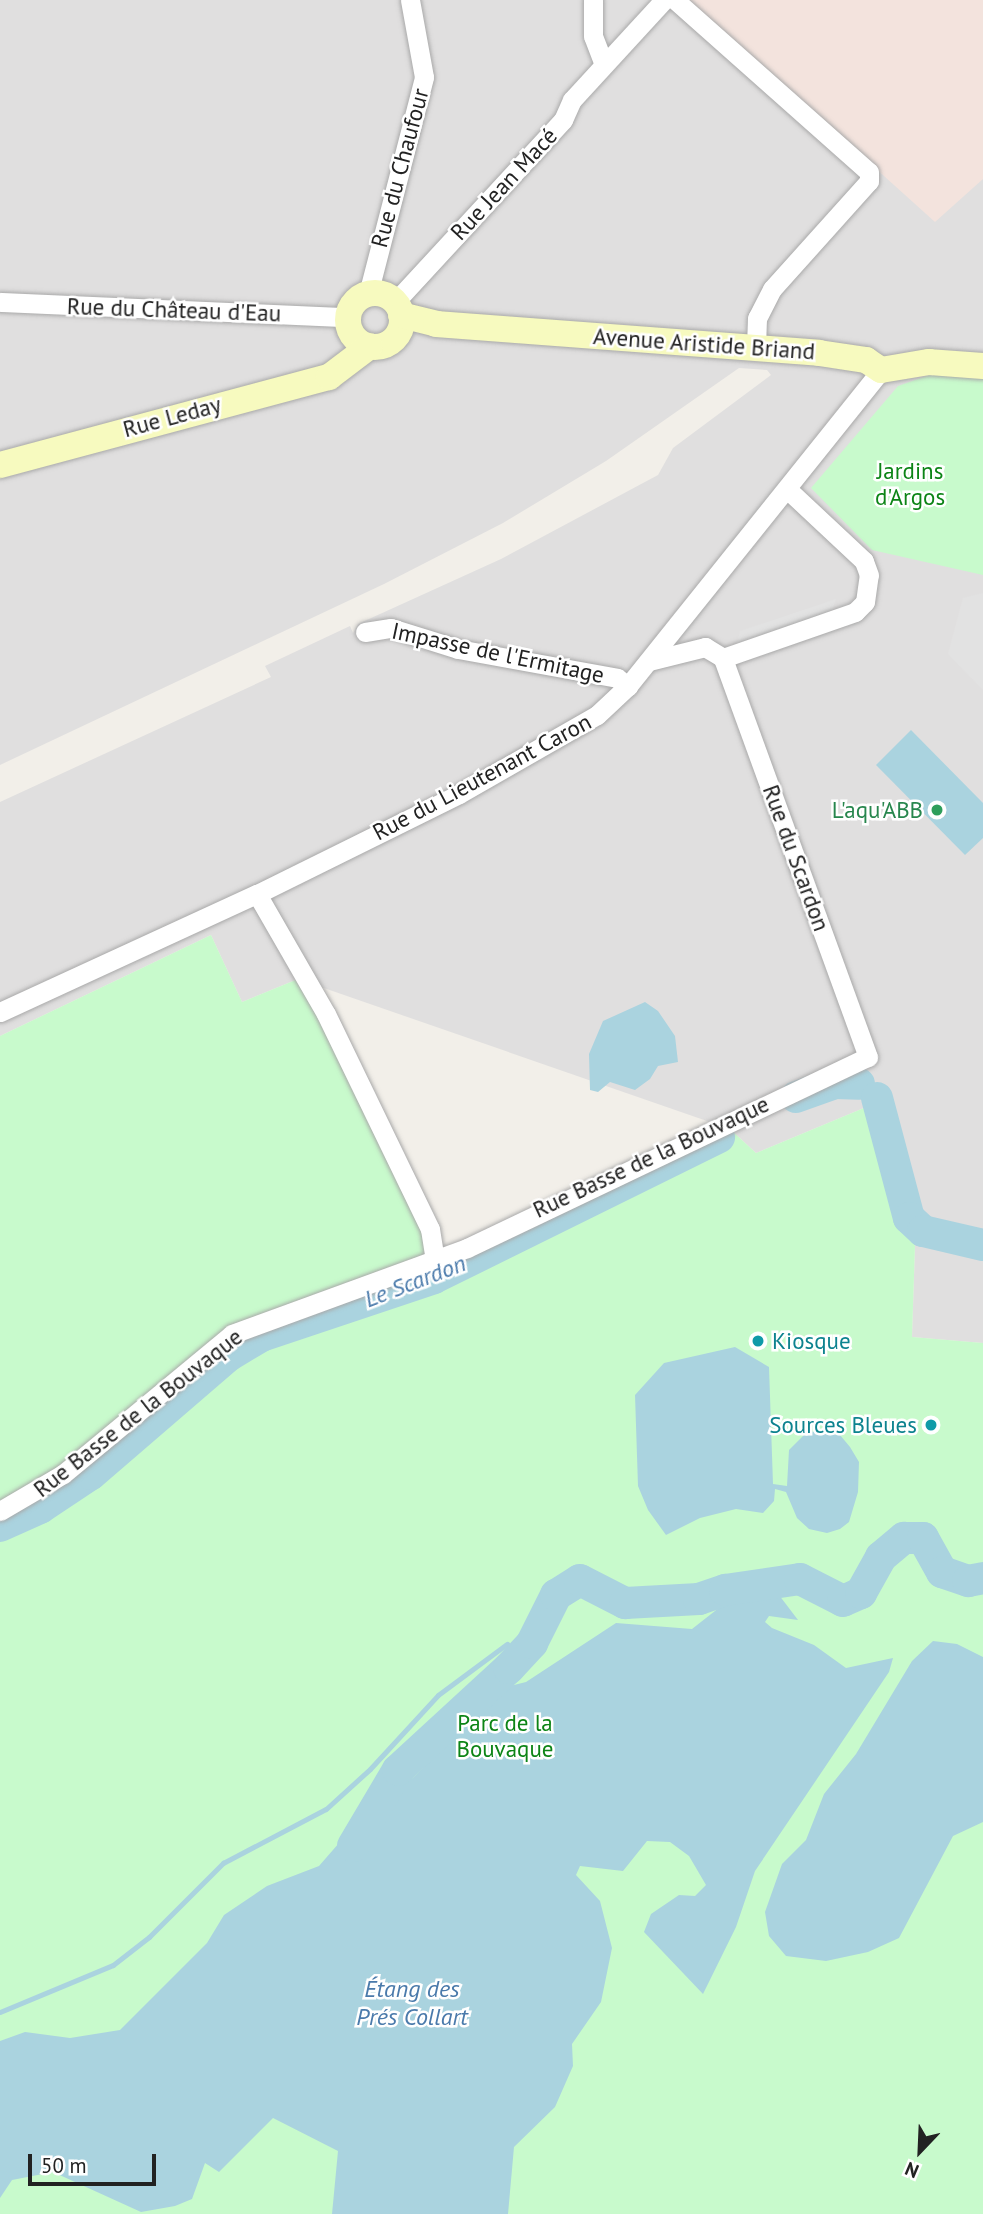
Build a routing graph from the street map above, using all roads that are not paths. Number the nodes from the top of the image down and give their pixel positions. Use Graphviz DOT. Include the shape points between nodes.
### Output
graph roads {
  1 [pos="410,0"];
  2 [pos="593,0"];
  3 [pos="664,0"];
  4 [pos="675,0"];
  5 [pos="604,64"];
  6 [pos="368,294"];
  7 [pos="0,302"];
  8 [pos="405,316"];
  9 [pos="358,334"];
  10 [pos="756,348"];
  11 [pos="983,366"];
  12 [pos="881,370"];
  13 [pos="0,464"];
  14 [pos="787,489"];
  15 [pos="688,612"];
  16 [pos="365,632"];
  17 [pos="705,647"];
  18 [pos="723,658"];
  19 [pos="648,662"];
  20 [pos="628,686"];
  21 [pos="257,894"];
  22 [pos="0,1012"];
  23 [pos="869,1057"];
  24 [pos="435,1261"];
  25 [pos="0,1511"];
  1 -- 6 [label="street, Rue du Chaufour" via="425,77"];
  2 -- 5 [label="street" via="593,36"];
  3 -- 5 [label="street, Rue Jean Macé"];
  4 -- 10 [label="street" via="869,172 869,181 772,289 758,318"];
  5 -- 8 [label="street, Rue Jean Macé"];
  6 -- 8 [label="main road" via="383,294"];
  6 -- 9 [label="main road" via="355,303"];
  7 -- 9 [label="street, Rue du Château d'Eau"];
  8 -- 9 [label="main road" via="390,342"];
  8 -- 10 [label="main road, Avenue Aristide Briand"];
  9 -- 13 [label="main road, Rue Leday" via="345,369 329,377"];
  10 -- 12 [label="main road, Avenue Aristide Briand" via="866,360"];
  11 -- 12 [label="main road, Avenue Aristide Briand" via="929,362"];
  12 -- 14 [label="street, Rue du Lieutenant Caron"];
  14 -- 15 [label="street, Rue du Lieutenant Caron"];
  14 -- 18 [label="street" via="864,561 869,575 865,602 855,612"];
  15 -- 17 [label="street"];
  15 -- 19 [label="street, Rue du Lieutenant Caron"];
  16 -- 20 [label="street, Impasse de l'Ermitage" via="391,628 458,649 617,678"];
  17 -- 18 [label="street"];
  17 -- 19 [label="street"];
  18 -- 23 [label="street, Rue du Scardon"];
  19 -- 20 [label="street, Rue du Lieutenant Caron"];
  20 -- 21 [label="street, Rue du Lieutenant Caron" via="576,729 459,794"];
  21 -- 22 [label="street, Rue du Lieutenant Caron"];
  21 -- 24 [label="street" via="332,1026 430,1229"];
  23 -- 24 [label="street, Rue Basse de la Bouvaque"];
  24 -- 25 [label="street, Rue Basse de la Bouvaque" via="232,1334 63,1474"];
}
